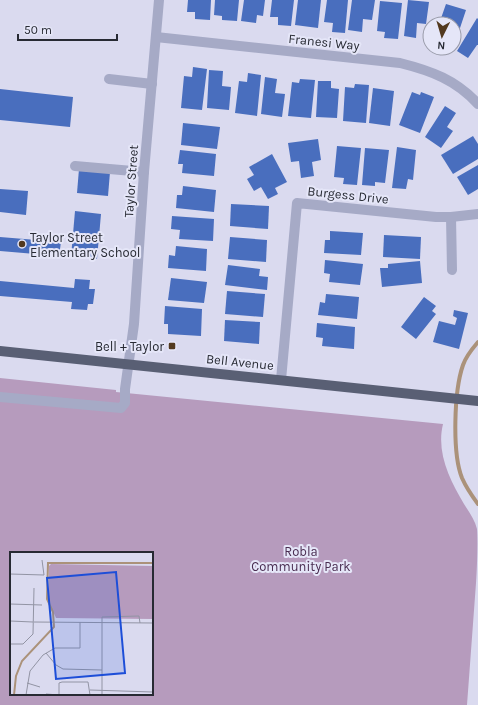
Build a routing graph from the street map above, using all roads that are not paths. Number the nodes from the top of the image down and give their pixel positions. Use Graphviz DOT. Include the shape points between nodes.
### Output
graph roads {
  1 [pos="159,0"];
  2 [pos="156,37"];
  3 [pos="109,79"];
  4 [pos="152,84"];
  5 [pos="478,104"];
  6 [pos="75,166"];
  7 [pos="144,172"];
  8 [pos="478,214"];
  9 [pos="451,217"];
  10 [pos="452,270"];
  11 [pos="0,351"];
  12 [pos="129,363"];
  13 [pos="282,380"];
  14 [pos="0,397"];
  15 [pos="478,401"];
  1 -- 2 [label="street, Taylor Street"];
  2 -- 4 [label="street, Taylor Street"];
  2 -- 5 [label="street, Franesi Way" via="400,63 422,68 443,77 462,89"];
  3 -- 4 [label="street"];
  4 -- 7 [label="street, Taylor Street"];
  6 -- 7 [label="street"];
  7 -- 12 [label="street, Taylor Street"];
  8 -- 9 [label="street, Burgess Drive"];
  9 -- 10 [label="street"];
  9 -- 13 [label="street, Burgess Drive" via="297,203"];
  11 -- 12 [label="main road, Bell Avenue"];
  12 -- 13 [label="main road, Bell Avenue"];
  12 -- 14 [label="street, Taylor Street" via="125,403 121,408"];
  13 -- 15 [label="main road, Bell Avenue"];
}
